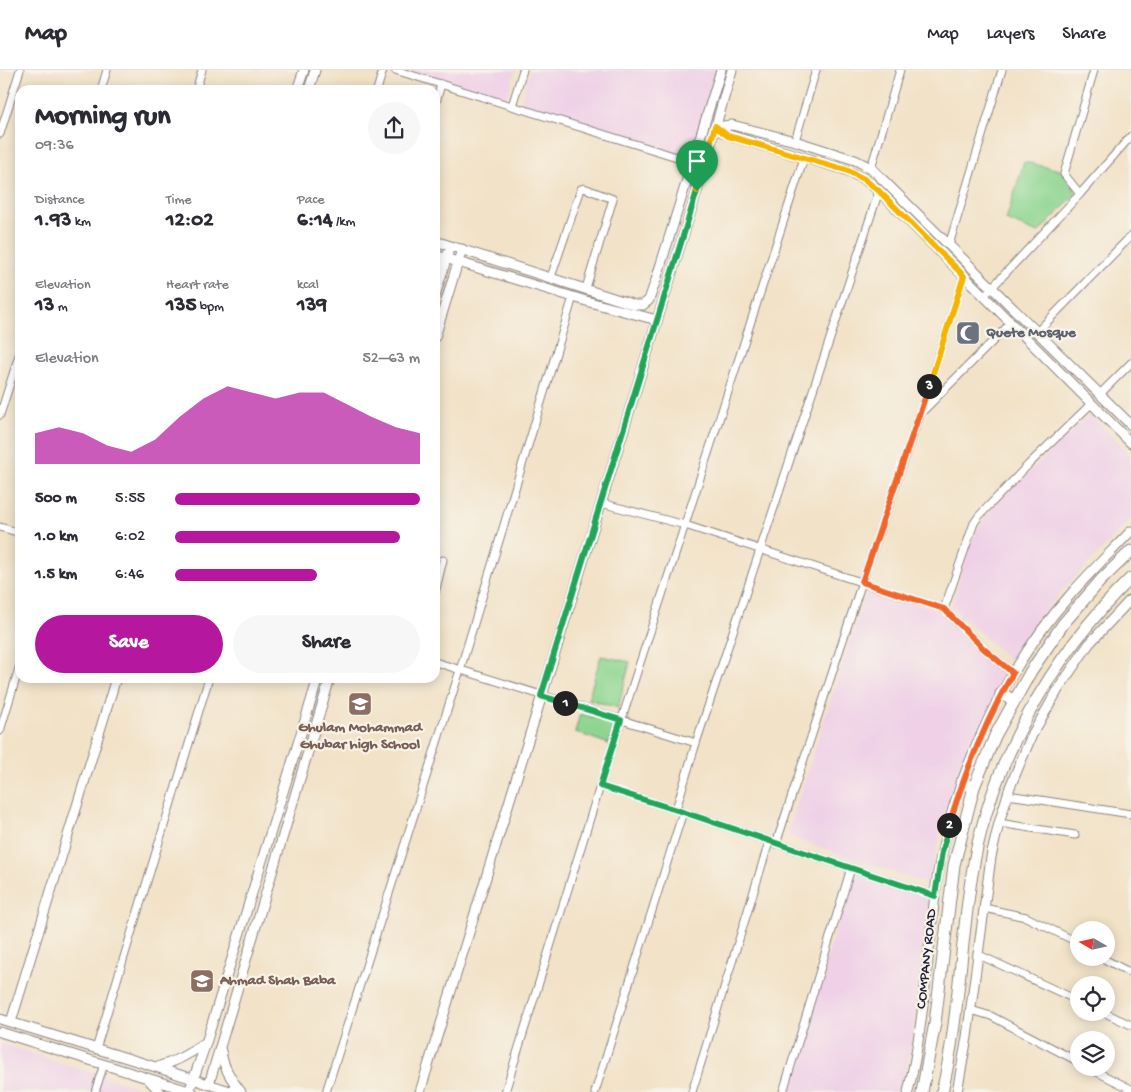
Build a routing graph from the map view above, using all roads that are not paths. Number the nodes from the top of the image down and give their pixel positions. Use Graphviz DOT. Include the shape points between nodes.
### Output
graph roads {
  1 [pos="20,70"];
  2 [pos="107,70"];
  3 [pos="202,70"];
  4 [pos="304,70"];
  5 [pos="315,70"];
  6 [pos="383,70"];
  7 [pos="395,70"];
  8 [pos="523,70"];
  9 [pos="721,70"];
  10 [pos="732,70"];
  11 [pos="816,70"];
  12 [pos="900,70"];
  13 [pos="1002,70"];
  14 [pos="1094,70"];
  15 [pos="441,84"];
  16 [pos="15,85"];
  17 [pos="102,85"];
  18 [pos="198,85"];
  19 [pos="299,85"];
  20 [pos="310,85"];
  21 [pos="378,85"];
  22 [pos="15,86"];
  23 [pos="440,88"];
  24 [pos="512,106"];
  25 [pos="715,126"];
  26 [pos="0,134"];
  27 [pos="1131,136"];
  28 [pos="795,141"];
  29 [pos="804,158"];
  30 [pos="693,162"];
  31 [pos="870,168"];
  32 [pos="685,187"];
  33 [pos="697,191"];
  34 [pos="879,191"];
  35 [pos="1080,194"];
  36 [pos="1131,236"];
  37 [pos="440,243"];
  38 [pos="949,244"];
  39 [pos="450,246"];
  40 [pos="462,249"];
  41 [pos="440,256"];
  42 [pos="446,258"];
  43 [pos="458,262"];
  44 [pos="964,276"];
  45 [pos="551,277"];
  46 [pos="440,279"];
  47 [pos="586,288"];
  48 [pos="991,288"];
  49 [pos="984,296"];
  50 [pos="574,297"];
  51 [pos="1006,303"];
  52 [pos="999,311"];
  53 [pos="657,320"];
  54 [pos="440,321"];
  55 [pos="1011,323"];
  56 [pos="1036,333"];
  57 [pos="1131,363"];
  58 [pos="15,368"];
  59 [pos="1100,394"];
  60 [pos="1091,404"];
  61 [pos="920,414"];
  62 [pos="0,415"];
  63 [pos="1131,425"];
  64 [pos="1131,444"];
  65 [pos="601,503"];
  66 [pos="685,525"];
  67 [pos="0,527"];
  68 [pos="1131,531"];
  69 [pos="15,532"];
  70 [pos="760,549"];
  71 [pos="1131,550"];
  72 [pos="443,560"];
  73 [pos="440,572"];
  74 [pos="1131,578"];
  75 [pos="862,582"];
  76 [pos="1131,599"];
  77 [pos="944,609"];
  78 [pos="440,664"];
  79 [pos="460,670"];
  80 [pos="1013,673"];
  81 [pos="15,682"];
  82 [pos="114,683"];
  83 [pos="207,683"];
  84 [pos="316,683"];
  85 [pos="328,683"];
  86 [pos="1001,694"];
  87 [pos="541,696"];
  88 [pos="311,700"];
  89 [pos="1014,700"];
  90 [pos="322,703"];
  91 [pos="621,720"];
  92 [pos="0,730"];
  93 [pos="696,744"];
  94 [pos="962,783"];
  95 [pos="600,786"];
  96 [pos="974,787"];
  97 [pos="1008,794"];
  98 [pos="679,811"];
  99 [pos="1131,814"];
  100 [pos="999,822"];
  101 [pos="1076,835"];
  102 [pos="773,843"];
  103 [pos="850,868"];
  104 [pos="935,896"];
  105 [pos="984,908"];
  106 [pos="1070,939"];
  107 [pos="977,954"];
  108 [pos="1115,965"];
  109 [pos="1131,973"];
  110 [pos="1070,997"];
  111 [pos="971,1010"];
  112 [pos="1115,1017"];
  113 [pos="0,1019"];
  114 [pos="11,1022"];
  115 [pos="1131,1025"];
  116 [pos="0,1032"];
  117 [pos="206,1043"];
  118 [pos="220,1046"];
  119 [pos="96,1049"];
  120 [pos="1070,1057"];
  121 [pos="104,1064"];
  122 [pos="157,1067"];
  123 [pos="1105,1076"];
  124 [pos="147,1078"];
  125 [pos="193,1079"];
  126 [pos="208,1088"];
  127 [pos="1131,1089"];
  128 [pos="96,1092"];
  129 [pos="160,1092"];
  130 [pos="190,1092"];
  131 [pos="233,1092"];
  132 [pos="241,1092"];
  133 [pos="326,1092"];
  134 [pos="420,1092"];
  135 [pos="505,1092"];
  136 [pos="595,1092"];
  137 [pos="692,1092"];
  138 [pos="783,1092"];
  139 [pos="908,1092"];
  140 [pos="922,1092"];
  141 [pos="942,1092"];
  142 [pos="957,1092"];
  1 -- 16 [label="street"];
  2 -- 17 [label="street"];
  3 -- 18 [label="street"];
  4 -- 19 [label="street"];
  5 -- 20 [label="street"];
  6 -- 21 [label="street"];
  7 -- 15 [label="street"];
  8 -- 24 [label="street"];
  9 -- 30 [label="street"];
  10 -- 25 [label="street"];
  11 -- 28 [label="street"];
  12 -- 31 [label="street"];
  13 -- 38 [label="street"];
  14 -- 35 [label="street" via="1064,174"];
  15 -- 23 [label="street"];
  15 -- 24 [label="street"];
  22 -- 26 [label="street"];
  24 -- 30 [label="street"];
  25 -- 28 [label="street" via="732,125"];
  25 -- 29 [label="street" via="728,136"];
  25 -- 33 [label="street"];
  27 -- 35 [label="street"];
  28 -- 31 [label="street"];
  29 -- 34 [label="street" via="846,170"];
  29 -- 66 [label="street"];
  30 -- 32 [label="street"];
  31 -- 38 [label="street"];
  32 -- 33 [label="street"];
  32 -- 47 [label="street" via="649,300 643,305 635,304"];
  33 -- 53 [label="street"];
  34 -- 44 [label="street"];
  34 -- 70 [label="street"];
  35 -- 48 [label="street"];
  36 -- 56 [label="street"];
  37 -- 39 [label="street"];
  38 -- 48 [label="street"];
  39 -- 40 [label="street"];
  39 -- 42 [label="street"];
  40 -- 43 [label="street"];
  40 -- 45 [label="street"];
  41 -- 42 [label="street"];
  42 -- 43 [label="street"];
  42 -- 46 [label="street"];
  43 -- 50 [label="street"];
  43 -- 54 [label="street"];
  44 -- 49 [label="street"];
  44 -- 61 [label="street"];
  45 -- 47 [label="street"];
  45 -- 47 [label="street" via="584,188 613,199"];
  48 -- 49 [label="street"];
  48 -- 51 [label="street"];
  49 -- 52 [label="street"];
  50 -- 53 [label="street"];
  50 -- 79 [label="street"];
  51 -- 52 [label="street"];
  51 -- 56 [label="street"];
  52 -- 55 [label="street"];
  53 -- 65 [label="street"];
  55 -- 60 [label="street"];
  55 -- 61 [label="street"];
  56 -- 59 [label="street"];
  57 -- 59 [label="street"];
  58 -- 62 [label="street"];
  59 -- 63 [label="street"];
  60 -- 64 [label="street"];
  60 -- 77 [label="street" via="979,516"];
  61 -- 75 [label="street"];
  65 -- 66 [label="street"];
  65 -- 87 [label="street"];
  66 -- 70 [label="street"];
  66 -- 91 [label="street"];
  67 -- 69 [label="street"];
  68 -- 80 [label="street" via="1070,594"];
  70 -- 75 [label="street"];
  70 -- 93 [label="street"];
  71 -- 89 [label="highway, COMPANY ROAD" via="1063,624"];
  72 -- 73 [label="street"];
  74 -- 141 [label="highway" via="1106,602 1044,688 1028,714 995,786 972,873"];
  75 -- 77 [label="street"];
  75 -- 102 [label="street"];
  76 -- 97 [label="street" via="1089,644 1059,688 1032,735"];
  77 -- 80 [label="street"];
  78 -- 79 [label="street"];
  79 -- 87 [label="street"];
  79 -- 133 [label="street"];
  80 -- 86 [label="street"];
  81 -- 92 [label="street"];
  82 -- 114 [label="street"];
  83 -- 119 [label="street"];
  84 -- 88 [label="street"];
  85 -- 90 [label="street"];
  86 -- 89 [label="highway"];
  86 -- 94 [label="street"];
  87 -- 91 [label="street"];
  87 -- 134 [label="street"];
  88 -- 90 [label="street"];
  88 -- 117 [label="street"];
  89 -- 96 [label="highway, COMPANY ROAD"];
  90 -- 118 [label="street"];
  91 -- 93 [label="street"];
  91 -- 95 [label="street"];
  93 -- 98 [label="street"];
  94 -- 96 [label="highway"];
  94 -- 104 [label="street" via="942,852"];
  95 -- 98 [label="street"];
  95 -- 135 [label="street"];
  96 -- 140 [label="highway, COMPANY ROAD" via="954,865 935,1023"];
  97 -- 99 [label="street"];
  97 -- 100 [label="street"];
  98 -- 102 [label="street"];
  98 -- 136 [label="street"];
  100 -- 101 [label="street"];
  100 -- 105 [label="street"];
  102 -- 103 [label="street"];
  102 -- 137 [label="street"];
  103 -- 104 [label="street"];
  103 -- 138 [label="street"];
  104 -- 139 [label="street" via="921,1020"];
  105 -- 106 [label="street" via="1026,917"];
  105 -- 107 [label="street"];
  107 -- 110 [label="street"];
  107 -- 111 [label="street"];
  108 -- 109 [label="street"];
  111 -- 120 [label="street" via="990,1016"];
  111 -- 142 [label="street"];
  112 -- 115 [label="street"];
  113 -- 114 [label="street"];
  114 -- 119 [label="street"];
  116 -- 121 [label="street"];
  117 -- 122 [label="street" via="172,1063"];
  117 -- 125 [label="street"];
  118 -- 126 [label="street"];
  118 -- 132 [label="street" via="222,1061"];
  119 -- 122 [label="street"];
  121 -- 124 [label="street"];
  121 -- 128 [label="street"];
  122 -- 125 [label="street"];
  123 -- 127 [label="street"];
  124 -- 129 [label="street"];
  124 -- 130 [label="street"];
  125 -- 126 [label="street"];
  125 -- 130 [label="street"];
  126 -- 131 [label="street"];
}
